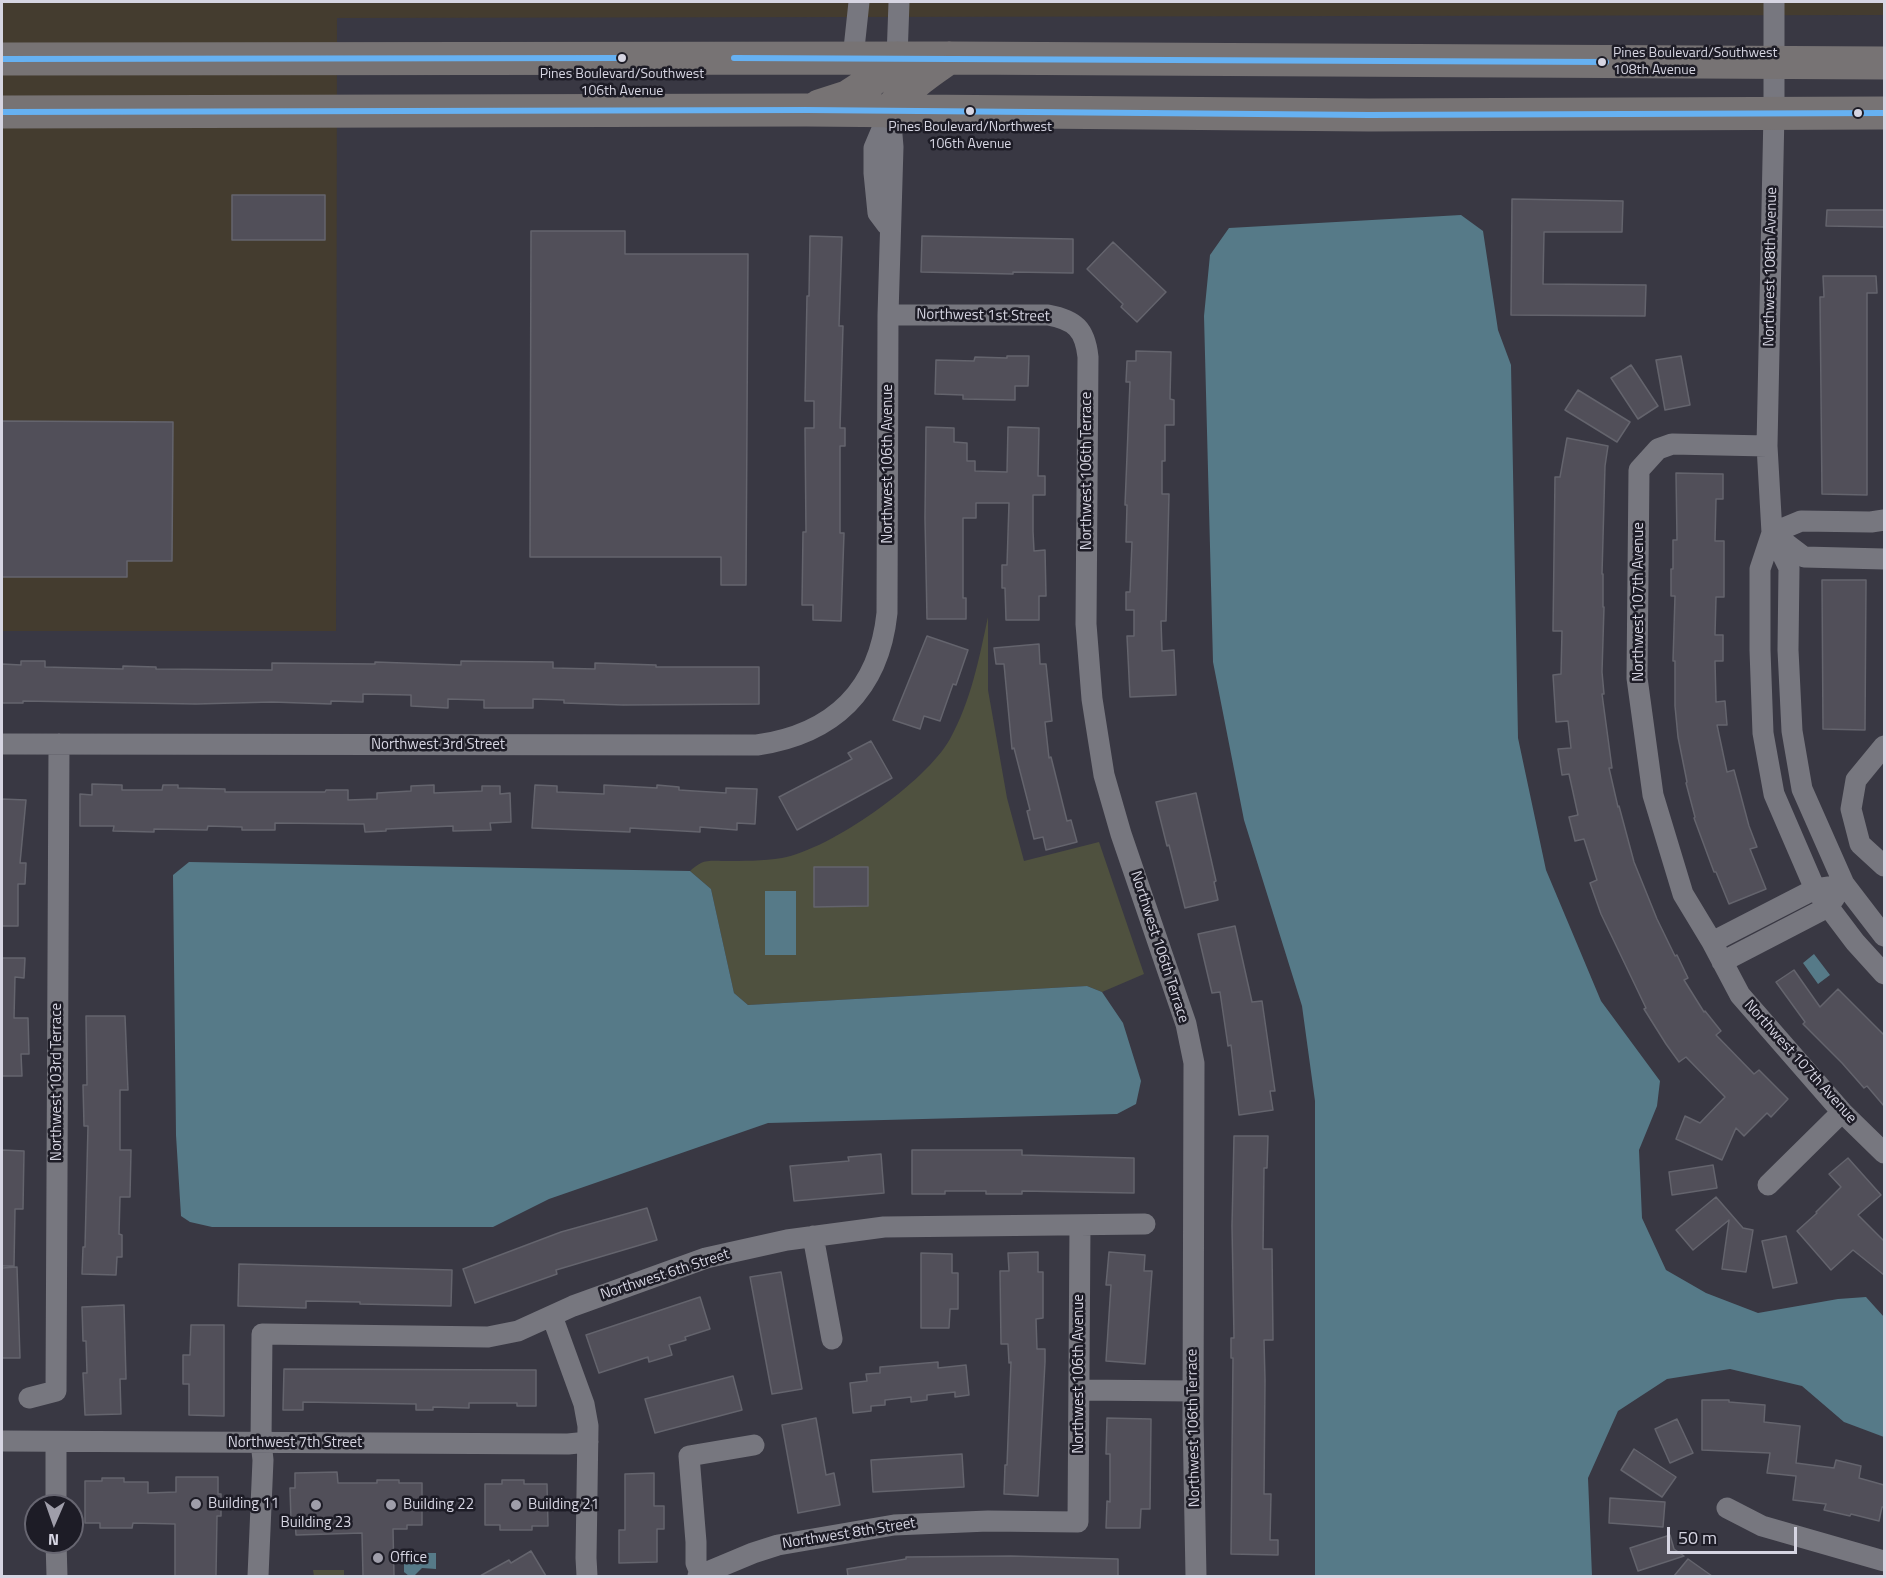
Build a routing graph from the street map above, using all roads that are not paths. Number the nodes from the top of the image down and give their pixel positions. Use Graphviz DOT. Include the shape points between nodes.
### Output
graph roads {
  1 [pos="859,2"];
  2 [pos="899,2"];
  3 [pos="1774,2"];
  4 [pos="853,58"];
  5 [pos="897,58"];
  6 [pos="949,58"];
  7 [pos="2,59"];
  8 [pos="1775,63"];
  9 [pos="1884,63"];
  10 [pos="806,110"];
  11 [pos="2,112"];
  12 [pos="890,112"];
  13 [pos="1774,112"];
  14 [pos="1884,113"];
  15 [pos="888,315"];
  16 [pos="1076,326"];
  17 [pos="1767,446"];
  18 [pos="1884,520"];
  19 [pos="1772,533"];
  20 [pos="1884,559"];
  21 [pos="859,692"];
  22 [pos="2,744"];
  23 [pos="59,744"];
  24 [pos="1884,746"];
  25 [pos="1884,866"];
  26 [pos="1844,884"];
  27 [pos="1815,889"];
  28 [pos="1828,907"];
  29 [pos="1884,936"];
  30 [pos="1712,942"];
  31 [pos="1722,962"];
  32 [pos="1884,974"];
  33 [pos="1842,1112"];
  34 [pos="1884,1153"];
  35 [pos="1767,1185"];
  36 [pos="1145,1224"];
  37 [pos="1080,1225"];
  38 [pos="813,1236"];
  39 [pos="552,1316"];
  40 [pos="832,1339"];
  41 [pos="1079,1390"];
  42 [pos="1193,1391"];
  43 [pos="29,1398"];
  44 [pos="2,1441"];
  45 [pos="56,1442"];
  46 [pos="261,1442"];
  47 [pos="588,1442"];
  48 [pos="754,1445"];
  49 [pos="56,1494"];
  50 [pos="1727,1508"];
  51 [pos="1078,1522"];
  52 [pos="56,1554"];
  53 [pos="1884,1562"];
  54 [pos="57,1576"];
  55 [pos="258,1576"];
  56 [pos="587,1576"];
  57 [pos="699,1576"];
  58 [pos="1196,1576"];
  1 -- 4 [label="street"];
  2 -- 5 [label="street"];
  3 -- 8 [label="street, Northwest 108th Avenue"];
  4 -- 5 [label="highway"];
  4 -- 7 [label="highway"];
  5 -- 6 [label="highway"];
  5 -- 10 [label="highway" via="847,97"];
  6 -- 8 [label="highway"];
  6 -- 12 [label="highway" via="913,83"];
  8 -- 9 [label="highway"];
  8 -- 13 [label="street, Northwest 108th Avenue"];
  10 -- 11 [label="highway"];
  10 -- 12 [label="highway"];
  12 -- 13 [label="highway"];
  12 -- 15 [label="street, Northwest 106th Avenue" via="874,148 878,213 891,230"];
  13 -- 14 [label="highway"];
  13 -- 17 [label="street, Northwest 108th Avenue"];
  15 -- 16 [label="street, Northwest 1st Street" via="1048,315"];
  15 -- 21 [label="street, Northwest 106th Avenue" via="887,613 876,662"];
  16 -- 42 [label="street, Northwest 106th Terrace" via="1086,342 1088,357 1086,624 1104,774 1186,1024 1194,1063"];
  17 -- 19 [label="street, Northwest 108th Avenue"];
  17 -- 30 [label="street, Northwest 107th Avenue" via="1672,444 1658,449 1639,470 1637,678 1653,795 1683,894"];
  18 -- 19 [label="street" via="1801,521"];
  19 -- 20 [label="street" via="1804,556"];
  19 -- 26 [label="street, Northwest 108th Avenue" via="1789,568 1792,731 1802,789"];
  19 -- 27 [label="street, Northwest 108th Avenue" via="1760,569 1763,733 1774,794"];
  21 -- 23 [label="street, Northwest 3rd Street" via="815,728 796,737 757,745"];
  22 -- 23 [label="street, Northwest 3rd Street"];
  23 -- 43 [label="street, Northwest 103rd Terrace" via="56,1391"];
  24 -- 25 [label="street" via="1856,780 1851,809 1860,844"];
  26 -- 27 [label="street"];
  26 -- 28 [label="street"];
  26 -- 29 [label="street, Northwest 108th Avenue"];
  27 -- 28 [label="street, Northwest 108th Avenue"];
  27 -- 30 [label="street"];
  28 -- 31 [label="street"];
  28 -- 32 [label="street, Northwest 108th Avenue"];
  30 -- 31 [label="street, Northwest 107th Avenue"];
  31 -- 33 [label="street, Northwest 107th Avenue" via="1740,995"];
  33 -- 34 [label="street, Northwest 107th Avenue"];
  33 -- 35 [label="street"];
  36 -- 37 [label="street, Northwest 6th Street"];
  37 -- 38 [label="street, Northwest 6th Street" via="884,1227"];
  37 -- 41 [label="street, Northwest 106th Avenue"];
  38 -- 39 [label="street, Northwest 6th Street" via="706,1258"];
  38 -- 40 [label="street"];
  39 -- 46 [label="street, Northwest 6th Street" via="518,1331 488,1337 262,1334"];
  39 -- 47 [label="street" via="584,1404"];
  41 -- 42 [label="street"];
  41 -- 51 [label="street, Northwest 106th Avenue"];
  42 -- 58 [label="street, Northwest 106th Terrace"];
  44 -- 45 [label="street, Northwest 7th Street"];
  45 -- 46 [label="street, Northwest 7th Street"];
  45 -- 49 [label="street"];
  46 -- 47 [label="street, Northwest 7th Street"];
  46 -- 55 [label="street"];
  47 -- 56 [label="street"];
  48 -- 57 [label="street" via="689,1456"];
  50 -- 53 [label="street" via="1762,1526"];
  51 -- 57 [label="street, Northwest 8th Street" via="894,1525 778,1545"];
  52 -- 54 [label="street"];
}
